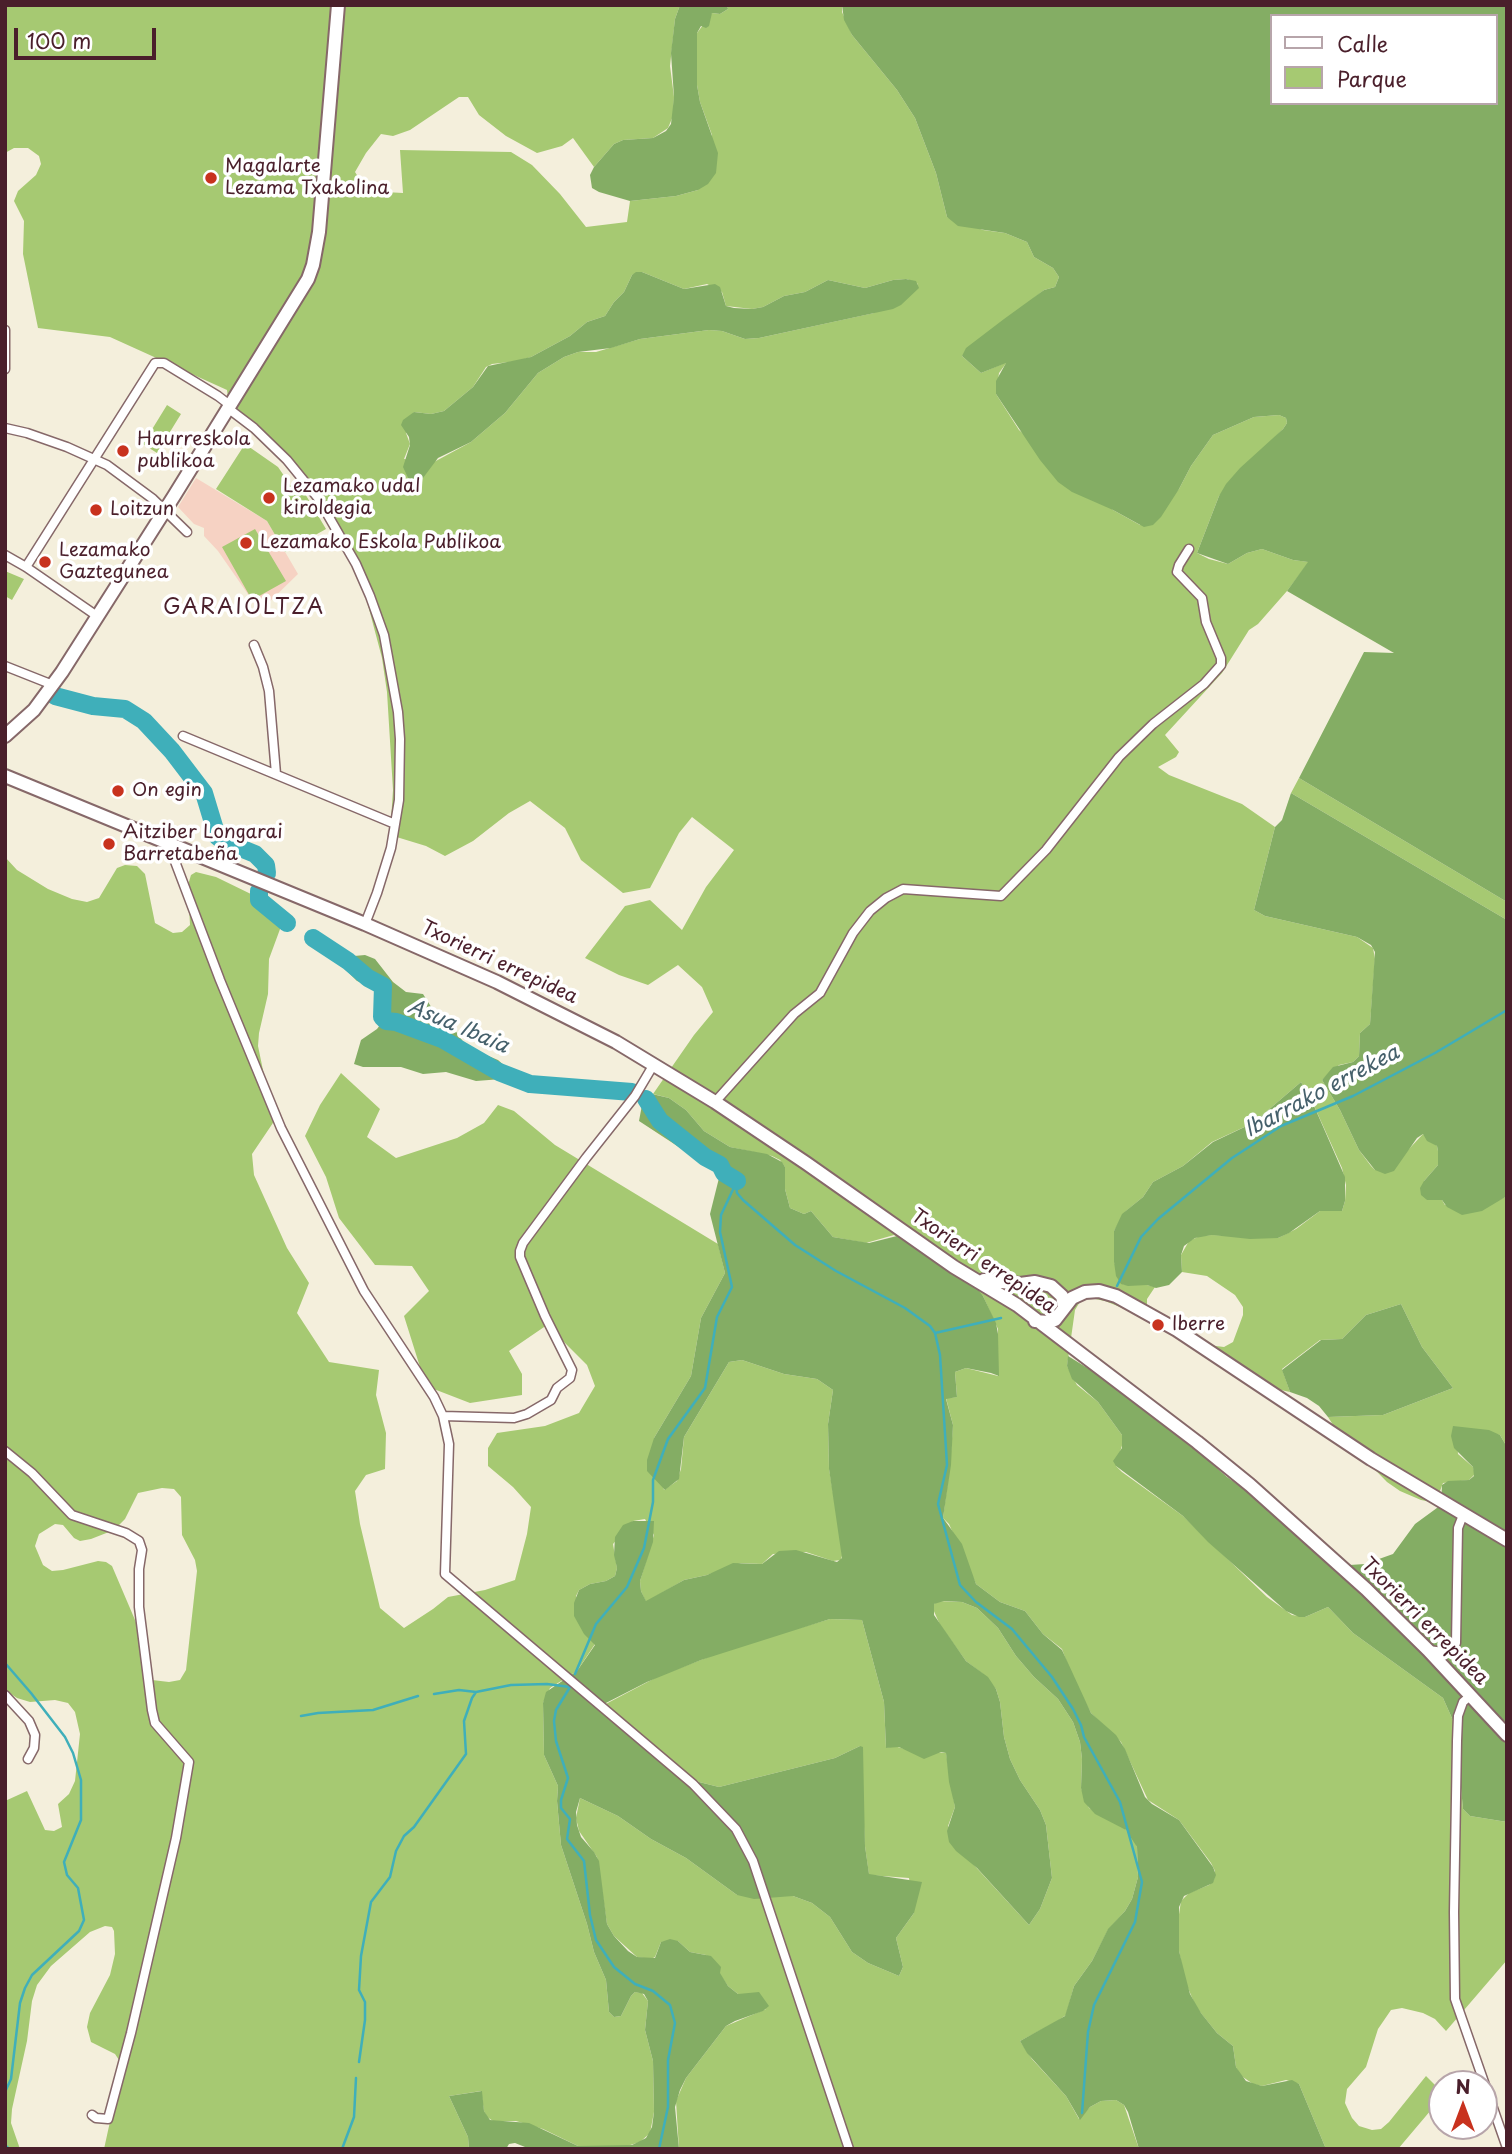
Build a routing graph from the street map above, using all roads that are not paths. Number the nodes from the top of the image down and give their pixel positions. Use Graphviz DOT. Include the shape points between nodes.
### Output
graph roads {
  1 [pos="338,5"];
  2 [pos="5,330"];
  3 [pos="5,369"];
  4 [pos="230,408"];
  5 [pos="5,428"];
  6 [pos="94,459"];
  7 [pos="165,510"];
  8 [pos="187,532"];
  9 [pos="1189,549"];
  10 [pos="5,555"];
  11 [pos="26,567"];
  12 [pos="97,616"];
  13 [pos="254,645"];
  14 [pos="5,666"];
  15 [pos="53,685"];
  16 [pos="5,736"];
  17 [pos="183,736"];
  18 [pos="276,774"];
  19 [pos="5,776"];
  20 [pos="395,824"];
  21 [pos="169,843"];
  22 [pos="365,924"];
  23 [pos="654,1064"];
  24 [pos="715,1102"];
  25 [pos="972,1277"];
  26 [pos="1020,1284"];
  27 [pos="1017,1305"];
  28 [pos="1062,1310"];
  29 [pos="1034,1321"];
  30 [pos="1070,1345"];
  31 [pos="443,1416"];
  32 [pos="5,1451"];
  33 [pos="1463,1515"];
  34 [pos="1507,1539"];
  35 [pos="1428,1650"];
  36 [pos="5,1695"];
  37 [pos="1470,1696"];
  38 [pos="1507,1735"];
  39 [pos="28,1759"];
  40 [pos="93,2115"];
  41 [pos="1507,2148"];
  42 [pos="849,2149"];
  1 -- 4 [label="street" via="313,265"];
  2 -- 3 [label="street"];
  4 -- 6 [label="street" via="218,396 158,362"];
  4 -- 7 [label="street"];
  4 -- 20 [label="street" via="287,460 317,498 370,596 384,635 398,712 400,771"];
  5 -- 6 [label="street"];
  6 -- 7 [label="street"];
  6 -- 11 [label="street"];
  7 -- 8 [label="street"];
  7 -- 12 [label="street"];
  9 -- 24 [label="street" via="1177,572 1202,598 1221,658 1204,684 1119,757 1046,850 1001,897 903,889 870,911 820,993 794,1014"];
  10 -- 11 [label="street"];
  11 -- 12 [label="street"];
  12 -- 15 [label="street"];
  13 -- 18 [label="street" via="269,691"];
  14 -- 15 [label="street"];
  15 -- 16 [label="street"];
  17 -- 18 [label="street"];
  18 -- 20 [label="street"];
  19 -- 21 [label="street, Txorierri errepidea"];
  20 -- 22 [label="street"];
  21 -- 22 [label="street, Txorierri errepidea"];
  21 -- 31 [label="street" via="281,1128 364,1291"];
  22 -- 23 [label="street, Txorierri errepidea" via="536,1000"];
  23 -- 24 [label="street, Txorierri errepidea"];
  23 -- 31 [label="street" via="520,1251 572,1370 570,1378 551,1400 514,1418"];
  24 -- 25 [label="street, Txorierri errepidea"];
  25 -- 26 [label="street"];
  25 -- 27 [label="street, Txorierri errepidea"];
  26 -- 27 [label="street" via="1014,1294"];
  26 -- 28 [label="street" via="1051,1286 1062,1296"];
  27 -- 29 [label="street, Txorierri errepidea"];
  28 -- 29 [label="street" via="1048,1322"];
  28 -- 30 [label="street"];
  28 -- 33 [label="street" via="1085,1292 1111,1294 1177,1330"];
  29 -- 30 [label="street, Txorierri errepidea"];
  30 -- 35 [label="street, Txorierri errepidea" via="1250,1485"];
  31 -- 42 [label="street" via="449,1444 445,1574 693,1784 736,1829 753,1861"];
  32 -- 40 [label="street" via="72,1515 126,1532 139,1541 139,1607 152,1710 155,1723 189,1762 176,1838 108,2119"];
  33 -- 34 [label="street"];
  33 -- 35 [label="street" via="1458,1528 1456,1643 1444,1652"];
  35 -- 37 [label="street, Txorierri errepidea"];
  36 -- 39 [label="street" via="29,1721 35,1735"];
  37 -- 38 [label="street, Txorierri errepidea"];
  37 -- 41 [label="street" via="1458,1716 1455,1999"];
}
